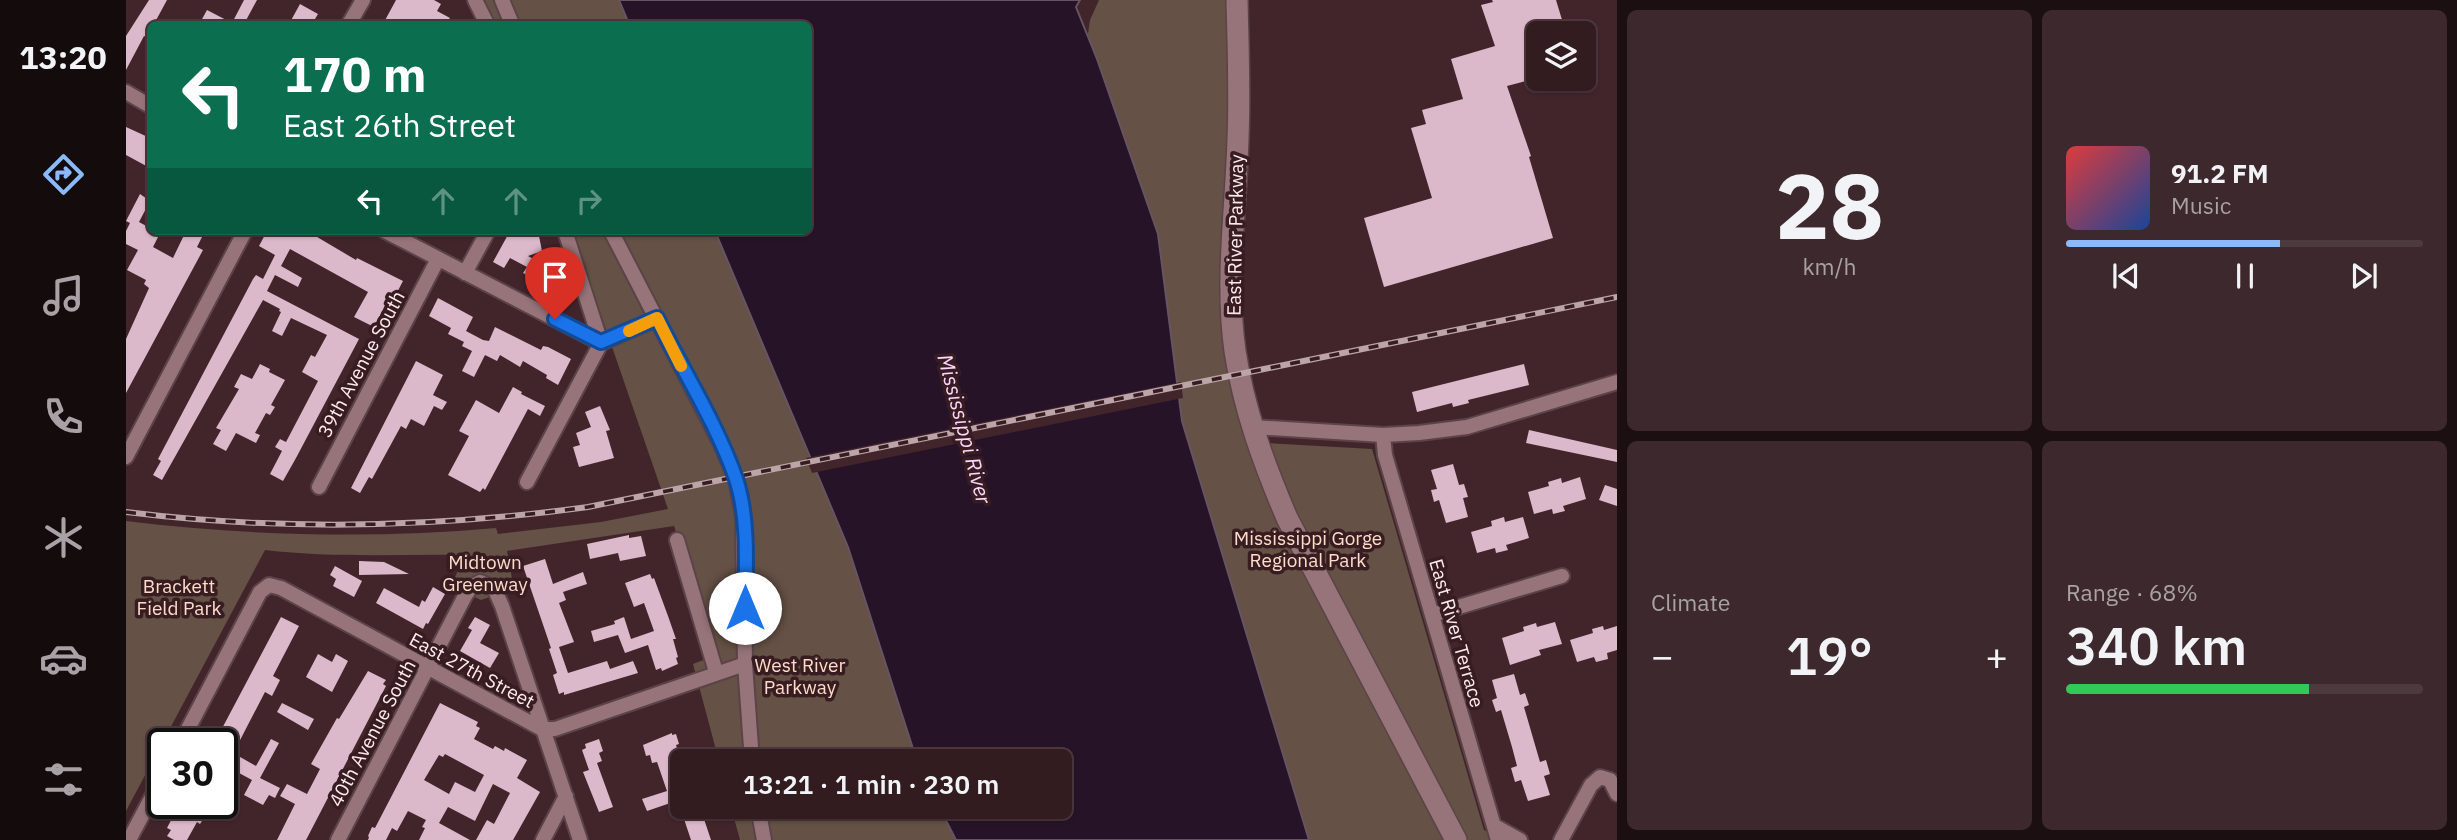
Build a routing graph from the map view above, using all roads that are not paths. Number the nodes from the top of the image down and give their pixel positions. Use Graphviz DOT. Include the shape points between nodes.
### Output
graph roads {
  1 [pos="363,0"];
  2 [pos="475,0"];
  3 [pos="502,0"];
  4 [pos="1237,0"];
  5 [pos="351,21"];
  6 [pos="486,21"];
  7 [pos="511,21"];
  8 [pos="126,92"];
  9 [pos="147,104"];
  10 [pos="243,235"];
  11 [pos="392,235"];
  12 [pos="486,235"];
  13 [pos="566,235"];
  14 [pos="613,235"];
  15 [pos="438,259"];
  16 [pos="465,273"];
  17 [pos="657,318"];
  18 [pos="601,342"];
  19 [pos="1617,382"];
  20 [pos="1252,427"];
  21 [pos="1383,435"];
  22 [pos="126,457"];
  23 [pos="527,482"];
  24 [pos="319,487"];
  25 [pos="677,540"];
  26 [pos="1562,576"];
  27 [pos="1432,615"];
  28 [pos="744,664"];
  29 [pos="429,668"];
  30 [pos="716,672"];
  31 [pos="188,728"];
  32 [pos="542,729"];
  33 [pos="751,749"];
  34 [pos="1617,794"];
  35 [pos="566,796"];
  36 [pos="147,806"];
  37 [pos="760,819"];
  38 [pos="1496,833"];
  39 [pos="129,840"];
  40 [pos="338,840"];
  41 [pos="543,840"];
  42 [pos="580,840"];
  43 [pos="764,840"];
  44 [pos="1456,840"];
  45 [pos="1520,840"];
  46 [pos="1561,840"];
  1 -- 5 [label="street"];
  2 -- 6 [label="street"];
  3 -- 7 [label="street"];
  4 -- 20 [label="street, East River Parkway" via="1238,139 1231,292 1235,350"];
  8 -- 9 [label="street"];
  10 -- 22 [label="street"];
  11 -- 15 [label="street"];
  12 -- 16 [label="street"];
  13 -- 18 [label="street"];
  14 -- 17 [label="street"];
  15 -- 16 [label="street"];
  15 -- 24 [label="street, 39th Avenue South"];
  16 -- 18 [label="street"];
  17 -- 18 [label="street"];
  17 -- 28 [label="street" via="736,479 743,516"];
  18 -- 23 [label="street"];
  19 -- 21 [label="street" via="1467,427"];
  20 -- 21 [label="street"];
  20 -- 44 [label="street, East River Parkway" via="1287,518"];
  21 -- 27 [label="street, East River Terrace"];
  25 -- 30 [label="street"];
  26 -- 27 [label="street"];
  27 -- 38 [label="street, East River Terrace"];
  28 -- 30 [label="street, East 27th Street"];
  28 -- 33 [label="street"];
  29 -- 31 [label="street, East 27th Street" via="269,585 260,592"];
  29 -- 32 [label="street, East 27th Street"];
  29 -- 32 [label="street, 40th Avenue South" via="471,587 488,584 502,606"];
  29 -- 40 [label="street, 40th Avenue South"];
  30 -- 32 [label="street, East 27th Street" via="555,729"];
  32 -- 35 [label="street"];
  34 -- 46 [label="street" via="1610,780 1600,777"];
  35 -- 41 [label="street"];
  35 -- 42 [label="street"];
  36 -- 39 [label="street"];
  37 -- 43 [label="street"];
  38 -- 45 [label="street"];
}
